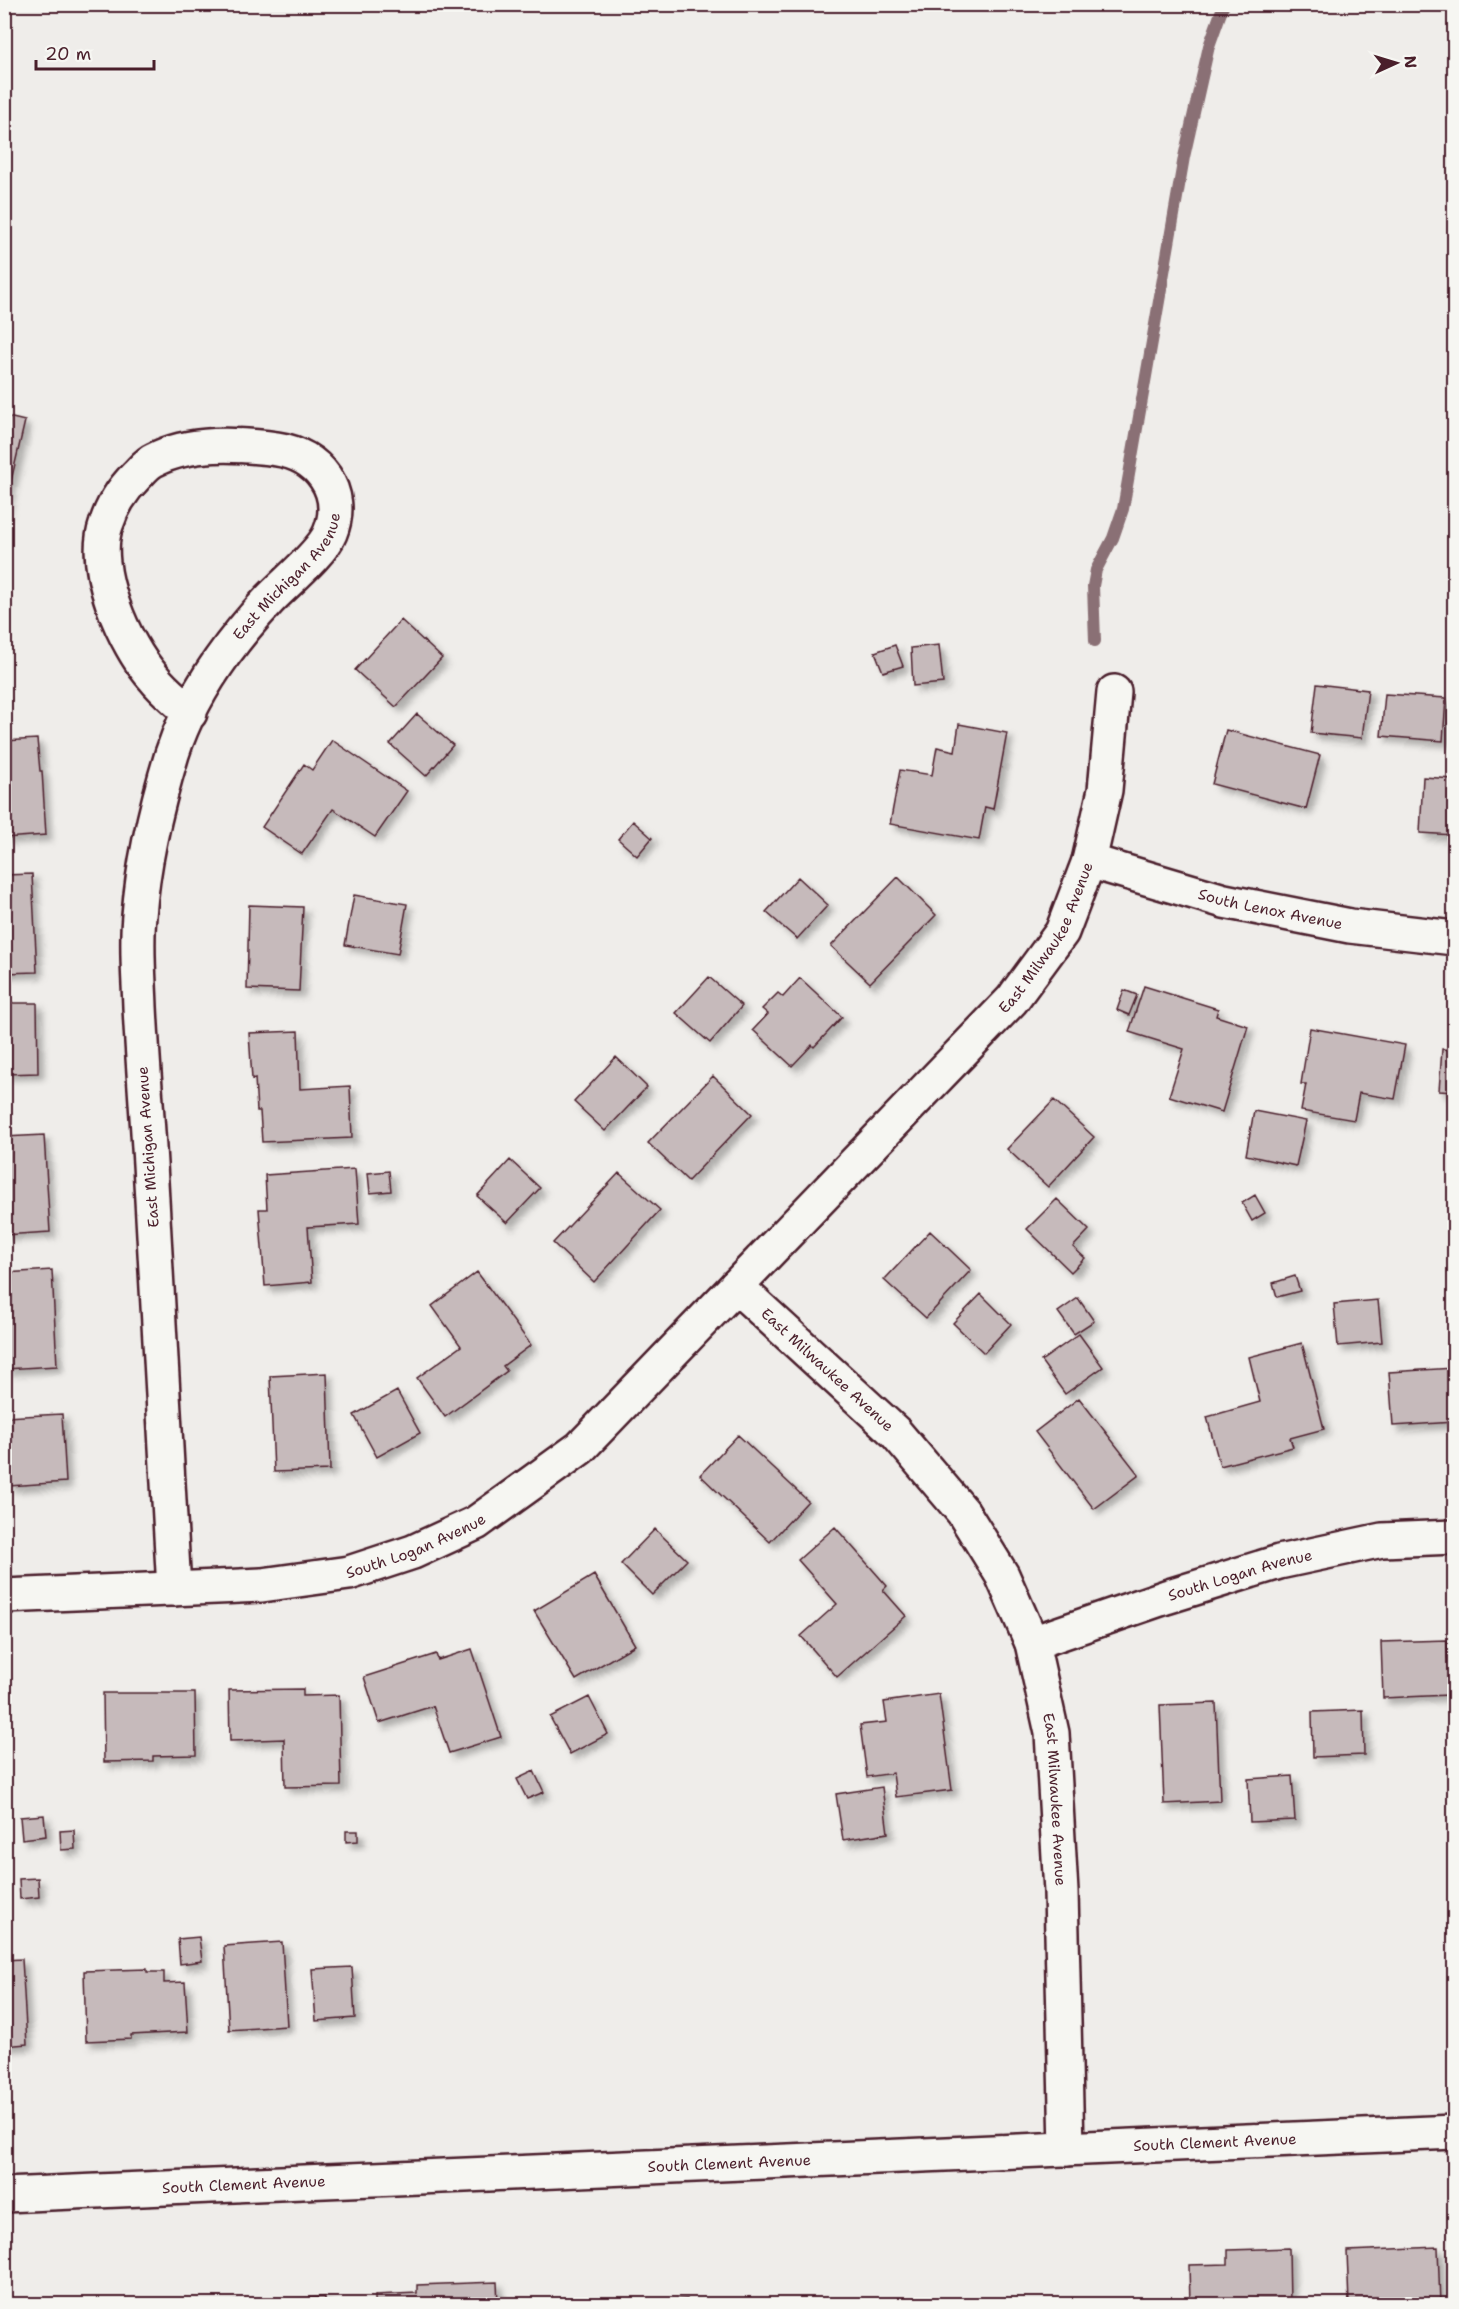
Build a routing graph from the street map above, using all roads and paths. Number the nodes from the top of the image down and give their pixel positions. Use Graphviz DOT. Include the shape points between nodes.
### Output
graph roads {
  1 [pos="1114,692"];
  2 [pos="190,712"];
  3 [pos="1089,861"];
  4 [pos="1455,938"];
  5 [pos="736,1286"];
  6 [pos="1455,1537"];
  7 [pos="174,1588"];
  8 [pos="4,1596"];
  9 [pos="1032,1643"];
  10 [pos="1455,2132"];
  11 [pos="1067,2150"];
  12 [pos="4,2195"];
  1 -- 3 [label="street, East Milwaukee Avenue" via="1105,789"];
  2 -- 2 [label="street, East Michigan Avenue" via="228,649 330,533 335,500 328,479 313,462 291,452 220,446 176,451 150,461 122,490 104,528 103,565 113,608 135,652 153,677"];
  2 -- 7 [label="street, East Michigan Avenue" via="174,750 151,832 138,921"];
  3 -- 4 [label="street, South Lenox Avenue" via="1224,901 1350,926"];
  3 -- 5 [label="street, East Milwaukee Avenue" via="1062,932 1012,1000"];
  5 -- 7 [label="street, South Logan Avenue" via="580,1448 477,1523 413,1552 349,1573 262,1585"];
  5 -- 9 [label="street, East Milwaukee Avenue" via="895,1432 963,1512 1002,1575"];
  6 -- 9 [label="street, South Logan Avenue" via="1382,1540 1279,1562"];
  7 -- 8 [label="street, South Logan Avenue"];
  9 -- 11 [label="street, East Milwaukee Avenue" via="1052,1733 1061,1892"];
  10 -- 11 [label="street, South Clement Avenue"];
  11 -- 12 [label="street, South Clement Avenue"];
}
